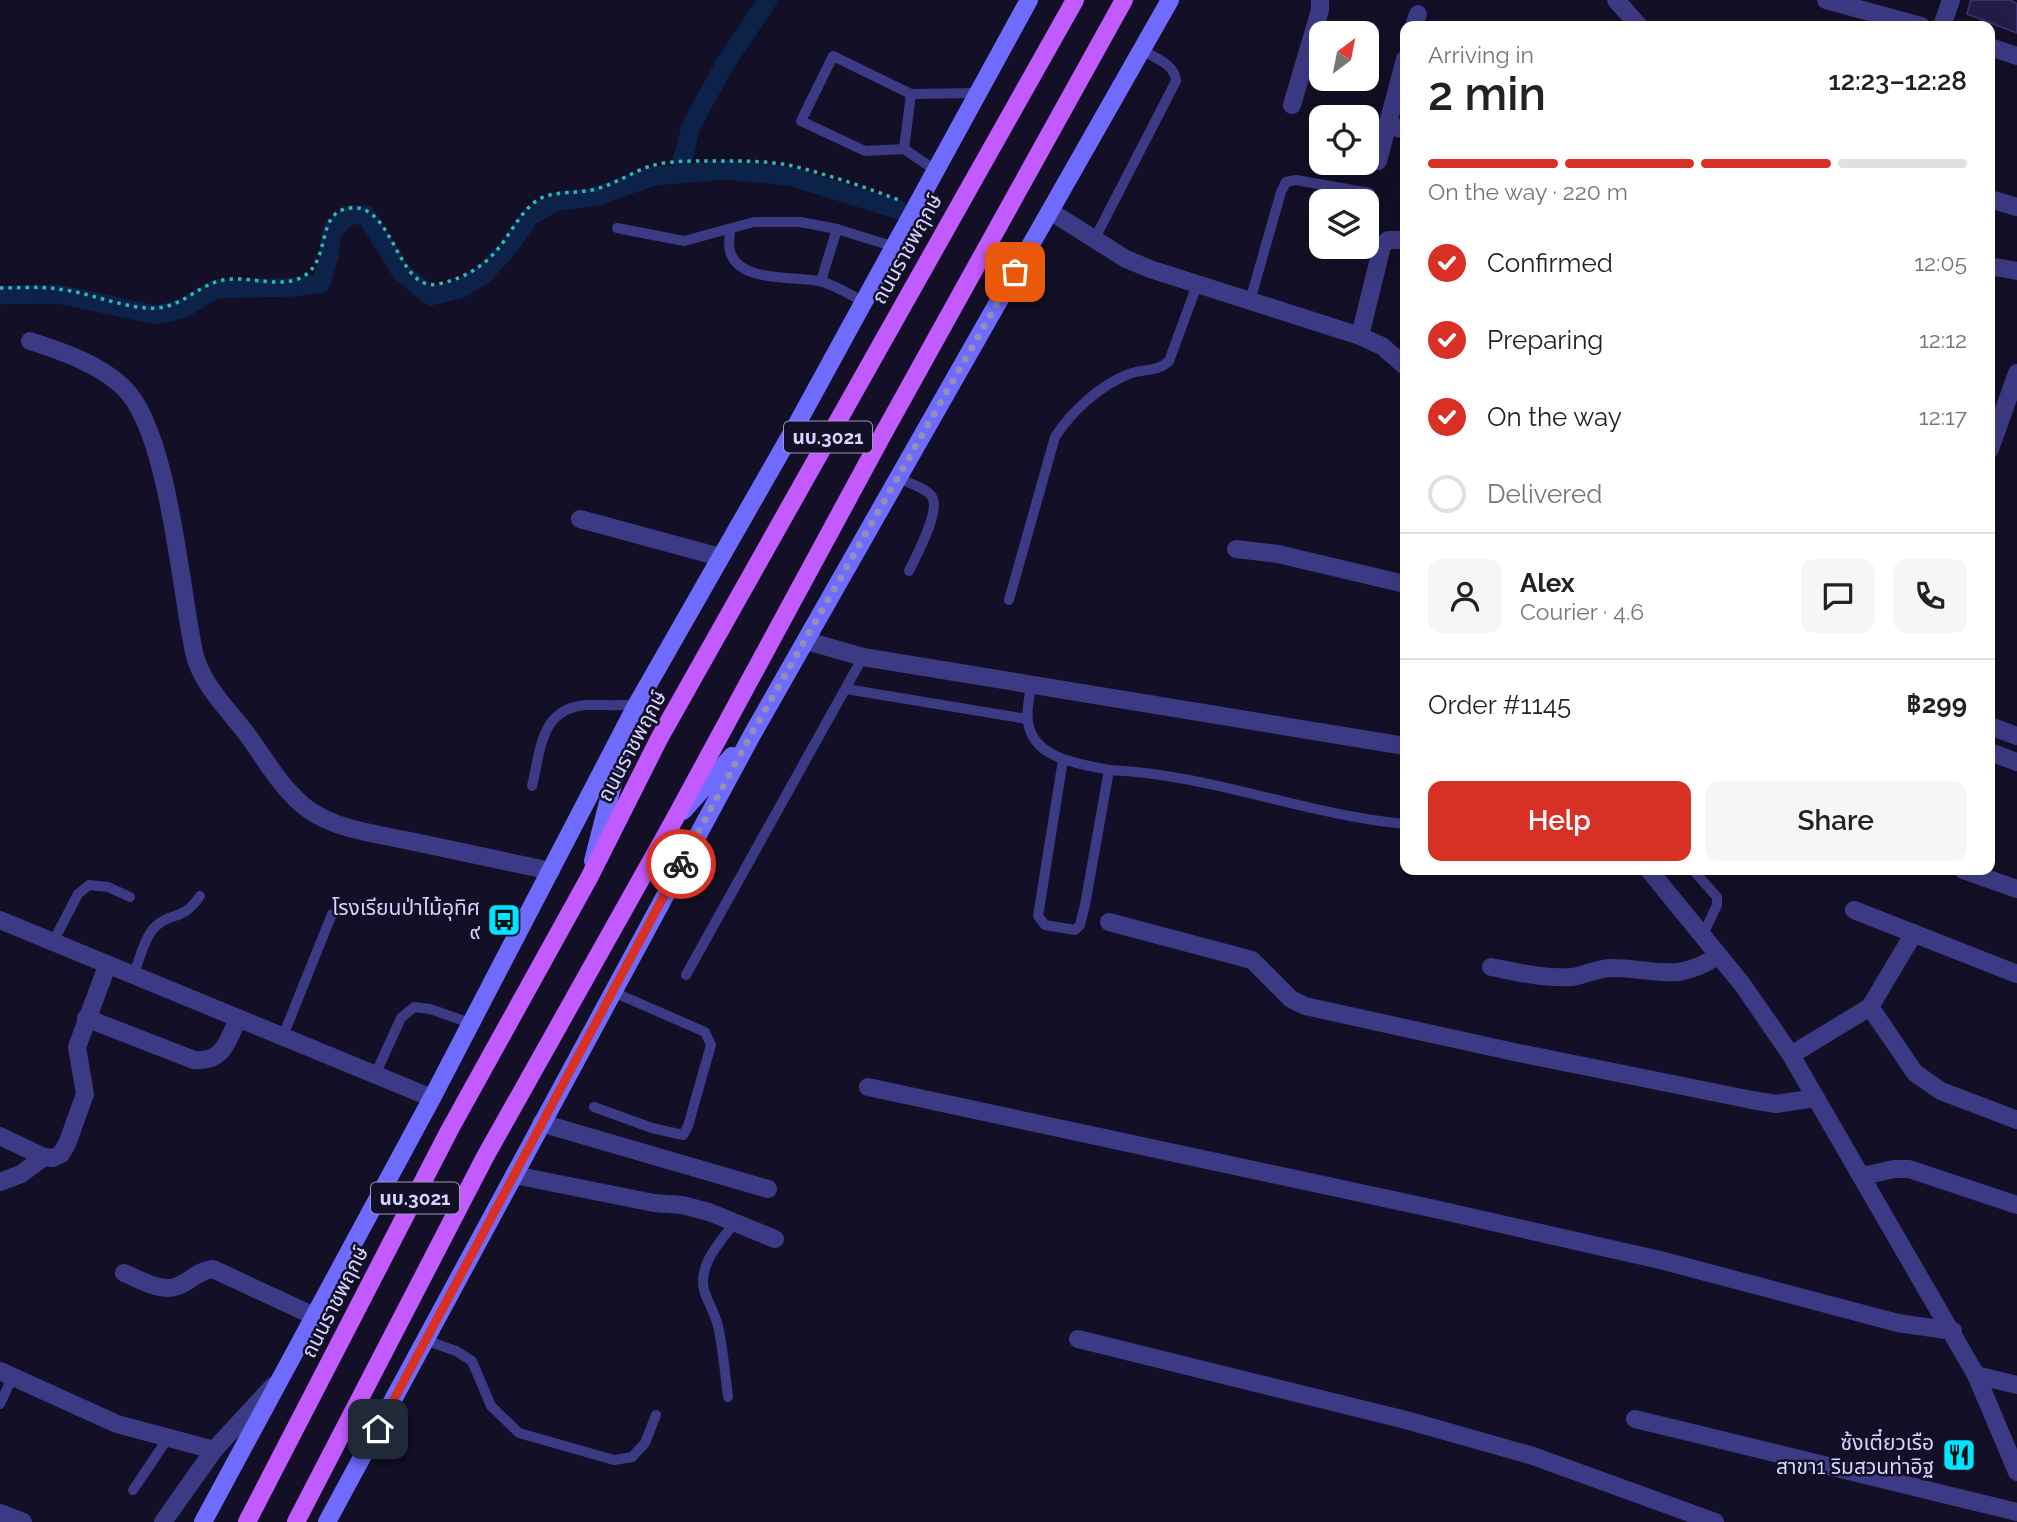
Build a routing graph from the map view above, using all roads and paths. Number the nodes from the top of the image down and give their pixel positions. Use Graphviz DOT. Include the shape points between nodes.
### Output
graph roads {
  1 [pos="1030,0"];
  2 [pos="1074,0"];
  3 [pos="1124,0"];
  4 [pos="1170,0"];
  5 [pos="1320,0"];
  6 [pos="1616,0"];
  7 [pos="1826,0"];
  8 [pos="1951,0"];
  9 [pos="1635,21"];
  10 [pos="1903,21"];
  11 [pos="1944,21"];
  12 [pos="1995,49"];
  13 [pos="1142,50"];
  14 [pos="2017,56"];
  15 [pos="1400,77"];
  16 [pos="979,93"];
  17 [pos="911,94"];
  18 [pos="1292,104"];
  19 [pos="1387,125"];
  20 [pos="1400,129"];
  21 [pos="904,149"];
  22 [pos="1379,157"];
  23 [pos="935,170"];
  24 [pos="1347,189"];
  25 [pos="1995,200"];
  26 [pos="917,206"];
  27 [pos="2017,207"];
  28 [pos="1050,211"];
  29 [pos="617,228"];
  30 [pos="730,229"];
  31 [pos="837,229"];
  32 [pos="1094,240"];
  33 [pos="1400,240"];
  34 [pos="894,247"];
  35 [pos="1995,267"];
  36 [pos="2017,271"];
  37 [pos="821,281"];
  38 [pos="1197,285"];
  39 [pos="0,288"];
  40 [pos="864,302"];
  41 [pos="1250,302"];
  42 [pos="1360,336"];
  43 [pos="30,341"];
  44 [pos="1400,362"];
  45 [pos="2017,373"];
  46 [pos="1996,411"];
  47 [pos="898,478"];
  48 [pos="580,519"];
  49 [pos="1236,549"];
  50 [pos="719,557"];
  51 [pos="909,571"];
  52 [pos="1400,583"];
  53 [pos="1009,600"];
  54 [pos="807,641"];
  55 [pos="863,657"];
  56 [pos="1031,684"];
  57 [pos="846,689"];
  58 [pos="637,704"];
  59 [pos="1027,719"];
  60 [pos="1995,728"];
  61 [pos="626,729"];
  62 [pos="752,733"];
  63 [pos="2017,736"];
  64 [pos="1400,745"];
  65 [pos="1995,754"];
  66 [pos="1063,760"];
  67 [pos="2017,762"];
  68 [pos="1109,770"];
  69 [pos="532,786"];
  70 [pos="673,822"];
  71 [pos="1400,823"];
  72 [pos="551,872"];
  73 [pos="1654,875"];
  74 [pos="1697,875"];
  75 [pos="1977,875"];
  76 [pos="589,878"];
  77 [pos="2017,889"];
  78 [pos="200,896"];
  79 [pos="130,897"];
  80 [pos="1854,910"];
  81 [pos="332,914"];
  82 [pos="0,920"];
  83 [pos="1109,922"];
  84 [pos="1914,933"];
  85 [pos="1702,937"];
  86 [pos="53,942"];
  87 [pos="1718,956"];
  88 [pos="107,965"];
  89 [pos="1491,967"];
  90 [pos="2017,974"];
  91 [pos="685,975"];
  92 [pos="133,976"];
  93 [pos="611,991"];
  94 [pos="1870,1007"];
  95 [pos="86,1018"];
  96 [pos="238,1018"];
  97 [pos="470,1023"];
  98 [pos="283,1036"];
  99 [pos="1791,1055"];
  100 [pos="374,1075"];
  101 [pos="868,1087"];
  102 [pos="432,1098"];
  103 [pos="1816,1098"];
  104 [pos="594,1107"];
  105 [pos="2017,1120"];
  106 [pos="541,1123"];
  107 [pos="0,1136"];
  108 [pos="44,1157"];
  109 [pos="514,1175"];
  110 [pos="1862,1176"];
  111 [pos="0,1182"];
  112 [pos="768,1189"];
  113 [pos="2017,1205"];
  114 [pos="735,1222"];
  115 [pos="775,1239"];
  116 [pos="124,1273"];
  117 [pos="314,1316"];
  118 [pos="1952,1331"];
  119 [pos="1078,1339"];
  120 [pos="425,1340"];
  121 [pos="6,1375"];
  122 [pos="1976,1375"];
  123 [pos="281,1378"];
  124 [pos="2017,1385"];
  125 [pos="728,1397"];
  126 [pos="0,1404"];
  127 [pos="656,1415"];
  128 [pos="1635,1419"];
  129 [pos="168,1438"];
  130 [pos="214,1450"];
  131 [pos="2017,1472"];
  132 [pos="133,1490"];
  133 [pos="342,1495"];
  134 [pos="2017,1512"];
  135 [pos="0,1513"];
  136 [pos="23,1522"];
  137 [pos="163,1522"];
  138 [pos="203,1522"];
  139 [pos="247,1522"];
  140 [pos="296,1522"];
  141 [pos="327,1522"];
  142 [pos="334,1522"];
  143 [pos="1715,1522"];
  1 -- 16 [label="main road, ถนนราชพฤกษ์ / นบ.3021"];
  2 -- 76 [label="main road, ถนนราชพฤกษ์ / นบ.3021" via="700,665"];
  3 -- 70 [label="main road, นบ.3021"];
  4 -- 13 [label="main road"];
  5 -- 18 [label="street"];
  6 -- 9 [label="street"];
  7 -- 10 [label="street"];
  8 -- 11 [label="street"];
  12 -- 14 [label="street"];
  13 -- 28 [label="main road"];
  13 -- 32 [label="lane" via="1169,66 1176,81"];
  15 -- 19 [label="street"];
  16 -- 17 [label="lane"];
  16 -- 23 [label="main road, ถนนราชพฤกษ์ / นบ.3021"];
  17 -- 21 [label="lane"];
  17 -- 21 [label="lane" via="833,56 801,121 865,151"];
  19 -- 20 [label="street"];
  19 -- 22 [label="street"];
  21 -- 23 [label="lane"];
  23 -- 26 [label="main road, ถนนราชพฤกษ์ / นบ.3021"];
  24 -- 41 [label="lane" via="1286,182"];
  25 -- 27 [label="street"];
  26 -- 34 [label="main road, ถนนราชพฤกษ์ / นบ.3021"];
  26 -- 39 [label="path" via="791,166 686,161 652,165 592,190 539,199 478,269 434,285 418,281 373,215 362,207 334,214 326,227 322,255 311,273 296,280 219,281 179,303 155,308 57,288"];
  28 -- 32 [label="street"];
  28 -- 47 [label="main road"];
  29 -- 30 [label="lane" via="684,241"];
  30 -- 31 [label="lane" via="775,220"];
  30 -- 37 [label="lane" via="730,251 749,271"];
  31 -- 34 [label="lane"];
  31 -- 37 [label="lane"];
  32 -- 38 [label="street" via="1126,259"];
  33 -- 42 [label="street" via="1388,240 1382,246"];
  34 -- 40 [label="main road, ถนนราชพฤกษ์ / นบ.3021"];
  35 -- 36 [label="street"];
  37 -- 40 [label="lane"];
  38 -- 41 [label="street"];
  38 -- 53 [label="lane" via="1169,361 1161,369 1119,379 1066,420 1055,438"];
  40 -- 50 [label="main road, ถนนราชพฤกษ์ / นบ.3021"];
  41 -- 42 [label="street"];
  42 -- 44 [label="street"];
  43 -- 72 [label="street" via="104,373 124,387 139,408 159,462 195,655 218,698 290,792 310,810 343,826"];
  45 -- 46 [label="street"];
  47 -- 51 [label="lane" via="931,494 934,501"];
  47 -- 54 [label="main road"];
  48 -- 50 [label="street"];
  49 -- 52 [label="street" via="1278,554"];
  50 -- 58 [label="main road, ถนนราชพฤกษ์ / นบ.3021"];
  54 -- 55 [label="street"];
  54 -- 62 [label="main road"];
  55 -- 56 [label="street"];
  55 -- 57 [label="lane"];
  56 -- 59 [label="lane"];
  56 -- 64 [label="street"];
  57 -- 59 [label="lane"];
  57 -- 91 [label="lane"];
  58 -- 61 [label="main road, ถนนราชพฤกษ์ / นบ.3021"];
  58 -- 69 [label="lane" via="563,710 545,732"];
  59 -- 66 [label="lane" via="1038,744"];
  60 -- 63 [label="street"];
  61 -- 72 [label="main road"];
  61 -- 76 [label="main road"];
  62 -- 70 [label="main road"];
  62 -- 93 [label="main road"];
  65 -- 67 [label="street"];
  66 -- 68 [label="lane"];
  66 -- 68 [label="lane" via="1038,916 1045,925 1068,930 1080,925"];
  68 -- 71 [label="lane" via="1160,774 1325,812"];
  70 -- 140 [label="main road, นบ.3021" via="485,1157"];
  72 -- 97 [label="main road"];
  73 -- 85 [label="street"];
  74 -- 85 [label="lane" via="1717,897"];
  75 -- 77 [label="street"];
  76 -- 139 [label="main road, ถนนราชพฤกษ์ / นบ.3021" via="449,1131"];
  78 -- 92 [label="lane" via="190,910 153,929"];
  79 -- 86 [label="lane" via="89,885 78,894"];
  80 -- 84 [label="street"];
  81 -- 98 [label="lane"];
  82 -- 86 [label="street"];
  83 -- 103 [label="street" via="1252,960 1281,990 1305,1006 1752,1100 1776,1104"];
  84 -- 90 [label="street"];
  84 -- 94 [label="street"];
  85 -- 87 [label="street"];
  86 -- 88 [label="street"];
  87 -- 89 [label="street" via="1693,971 1677,972 1602,968 1556,977"];
  87 -- 99 [label="street"];
  88 -- 92 [label="street"];
  88 -- 95 [label="street"];
  92 -- 96 [label="street"];
  93 -- 104 [label="lane" via="705,1032 711,1045 683,1135"];
  93 -- 106 [label="main road"];
  94 -- 99 [label="street"];
  94 -- 105 [label="street" via="1915,1073 1941,1091"];
  95 -- 96 [label="street" via="206,1061 225,1048"];
  95 -- 108 [label="street" via="77,1047 85,1094 61,1154"];
  96 -- 98 [label="street"];
  97 -- 100 [label="lane" via="414,1007 401,1018"];
  97 -- 102 [label="main road"];
  98 -- 100 [label="street"];
  99 -- 103 [label="street"];
  100 -- 102 [label="street"];
  101 -- 118 [label="street" via="1435,1209 1660,1260 1898,1323"];
  102 -- 117 [label="main road"];
  103 -- 110 [label="street"];
  106 -- 109 [label="main road"];
  106 -- 112 [label="street"];
  107 -- 108 [label="street"];
  108 -- 111 [label="street"];
  109 -- 114 [label="street" via="682,1205"];
  109 -- 120 [label="main road"];
  110 -- 113 [label="street" via="1909,1169"];
  110 -- 118 [label="street"];
  114 -- 115 [label="street"];
  114 -- 125 [label="lane" via="714,1251 704,1277 722,1342"];
  116 -- 117 [label="street" via="170,1288 213,1269"];
  117 -- 123 [label="main road"];
  118 -- 122 [label="street"];
  119 -- 143 [label="street" via="1533,1456"];
  120 -- 127 [label="lane" via="456,1350 472,1361 491,1406 519,1433 614,1460 632,1457 645,1443"];
  120 -- 133 [label="main road"];
  121 -- 126 [label="lane"];
  121 -- 129 [label="street" via="97,1417"];
  122 -- 124 [label="street"];
  122 -- 131 [label="street"];
  123 -- 130 [label="street"];
  123 -- 138 [label="main road"];
  128 -- 134 [label="street"];
  129 -- 130 [label="street"];
  129 -- 132 [label="lane"];
  130 -- 137 [label="street"];
  133 -- 141 [label="main road"];
  133 -- 142 [label="main road"];
  135 -- 136 [label="street"];
}
